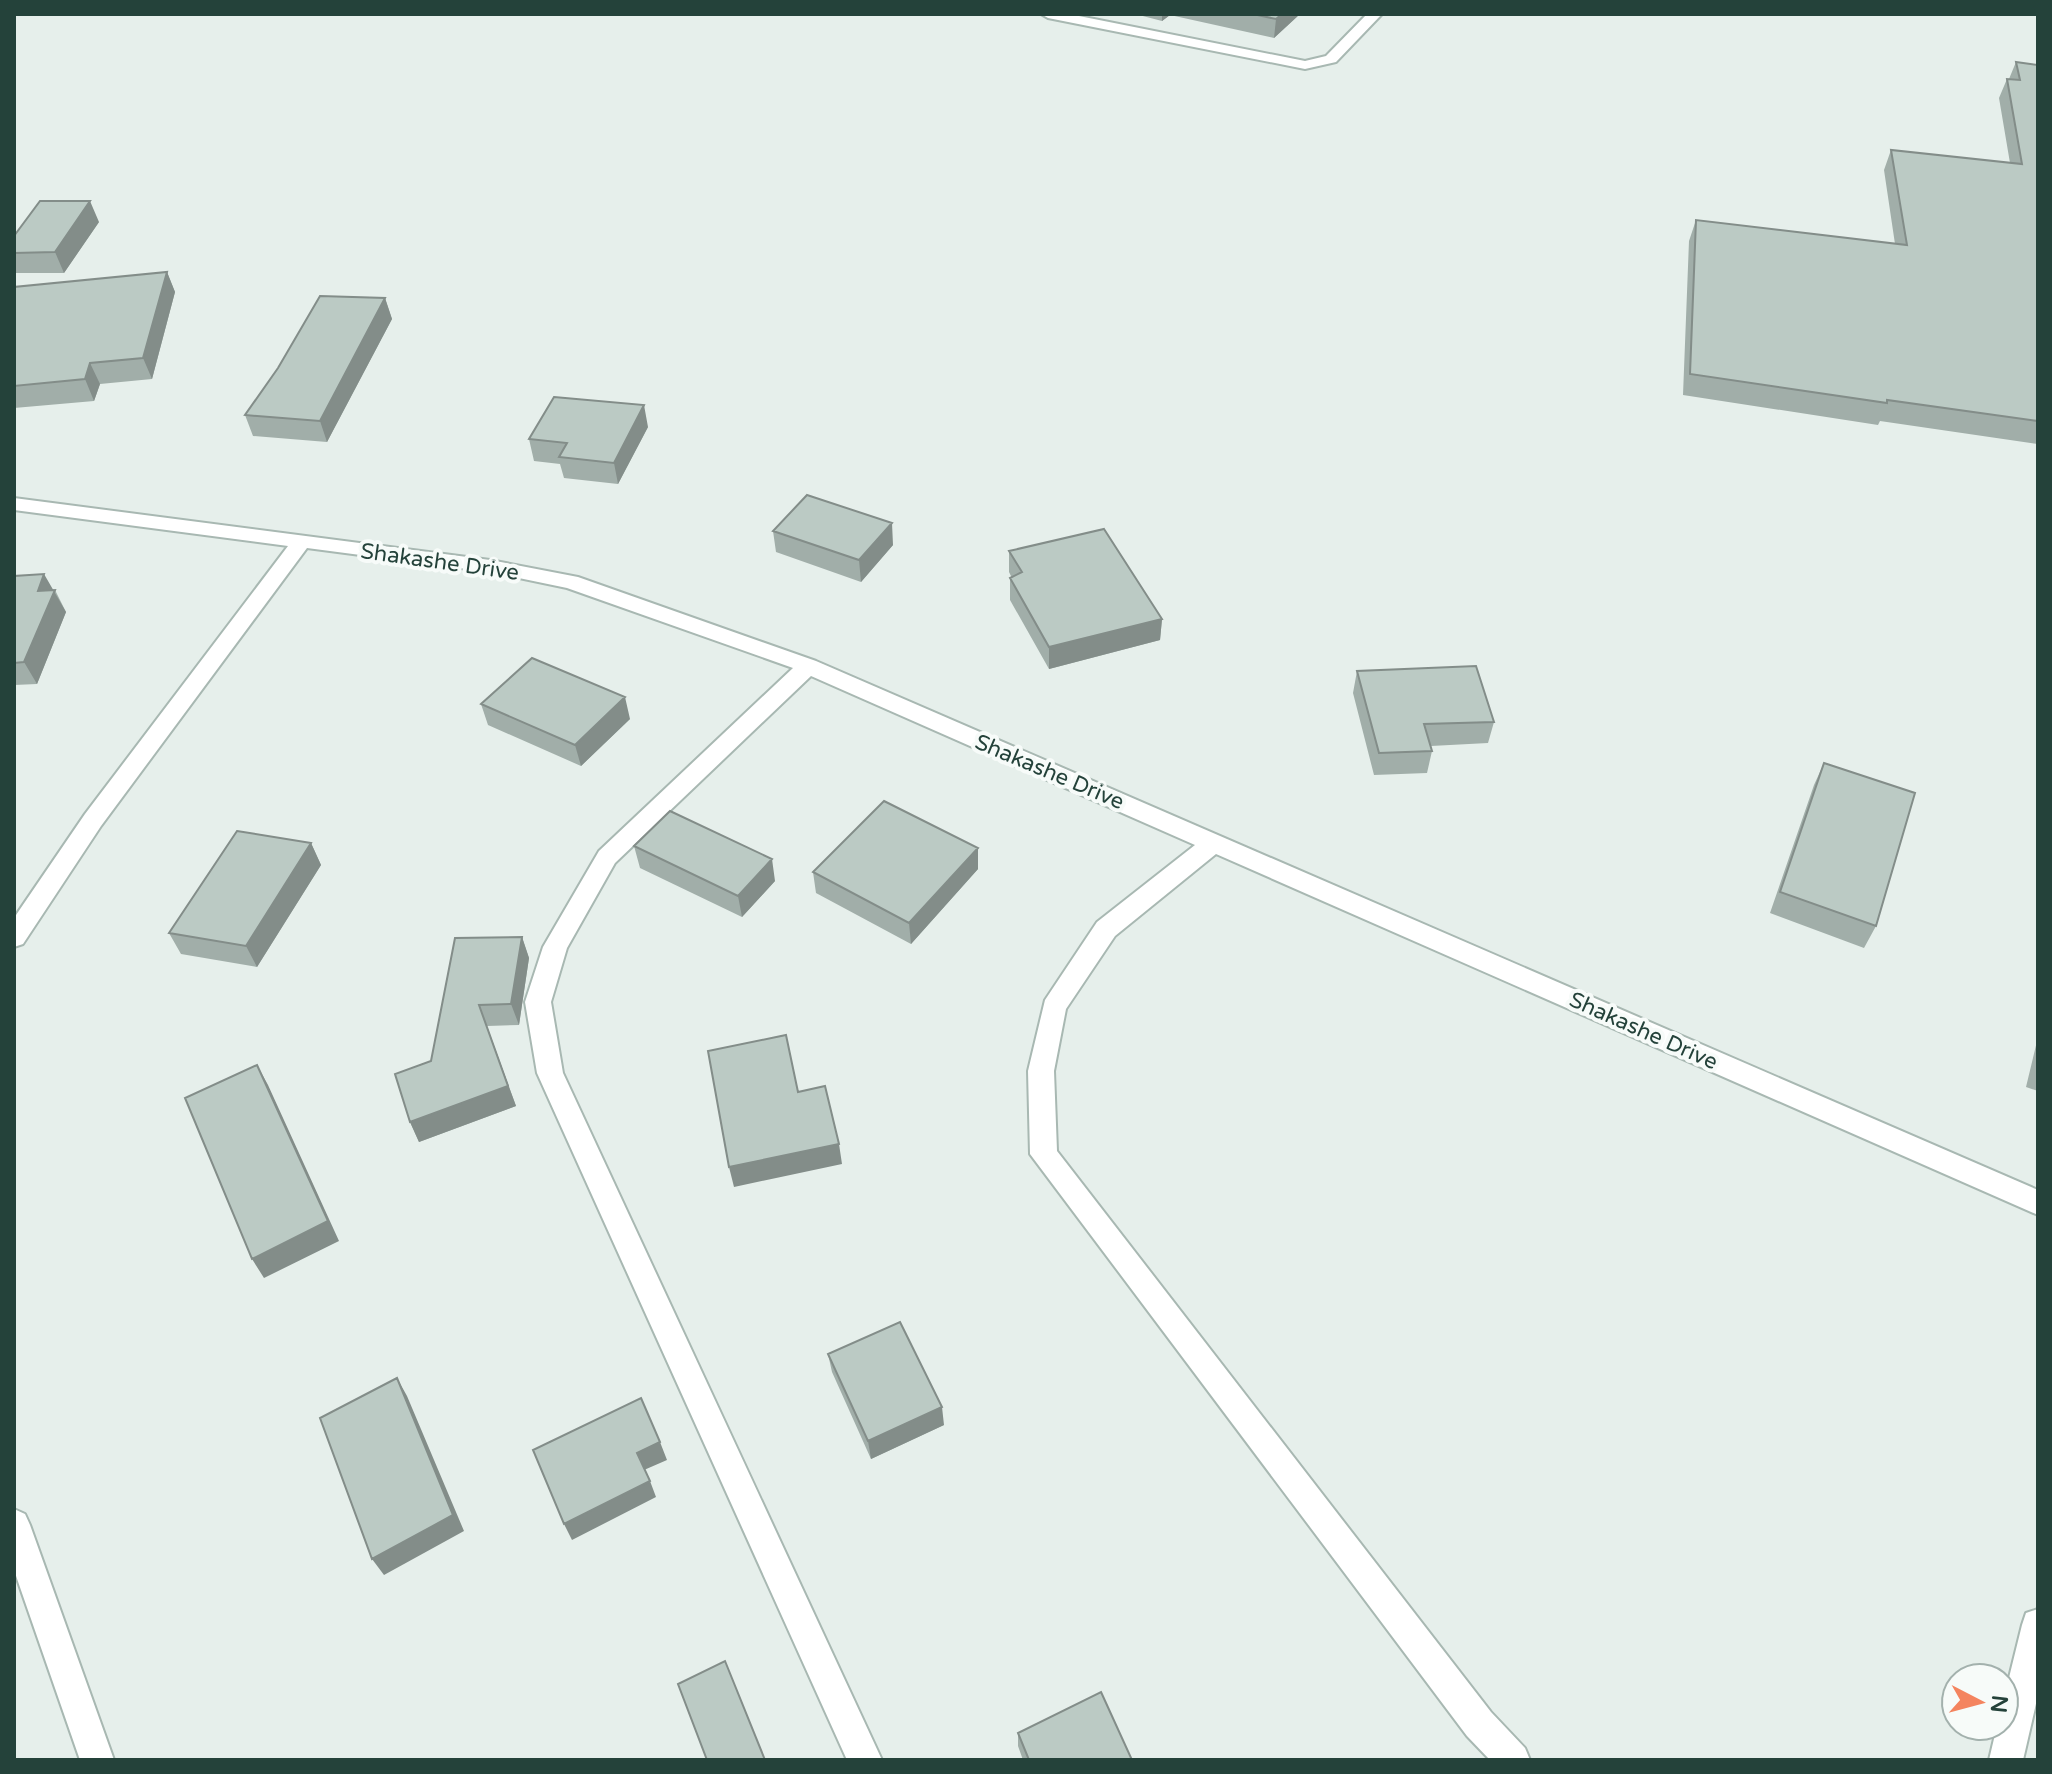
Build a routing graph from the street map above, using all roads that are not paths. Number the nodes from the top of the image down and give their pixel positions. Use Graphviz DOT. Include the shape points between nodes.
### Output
graph roads {
  1 [pos="1048,14"];
  2 [pos="1375,14"];
  3 [pos="14,504"];
  4 [pos="301,542"];
  5 [pos="808,666"];
  6 [pos="1215,842"];
  7 [pos="14,937"];
  8 [pos="2038,1203"];
  9 [pos="14,1525"];
  10 [pos="2038,1625"];
  11 [pos="97,1760"];
  12 [pos="865,1760"];
  13 [pos="1513,1760"];
  14 [pos="2006,1760"];
  1 -- 2 [label="street" via="1305,65 1331,59"];
  3 -- 4 [label="street, Shakashe Drive"];
  4 -- 5 [label="street, Shakashe Drive" via="571,582"];
  4 -- 7 [label="street" via="93,820"];
  5 -- 6 [label="street, Shakashe Drive"];
  5 -- 12 [label="street" via="607,857 555,947 538,1002 550,1073"];
  6 -- 8 [label="street, Shakashe Drive"];
  6 -- 13 [label="street" via="1106,929 1054,1007 1041,1071 1044,1154 1479,1724"];
  9 -- 11 [label="street"];
  10 -- 14 [label="street"];
}
